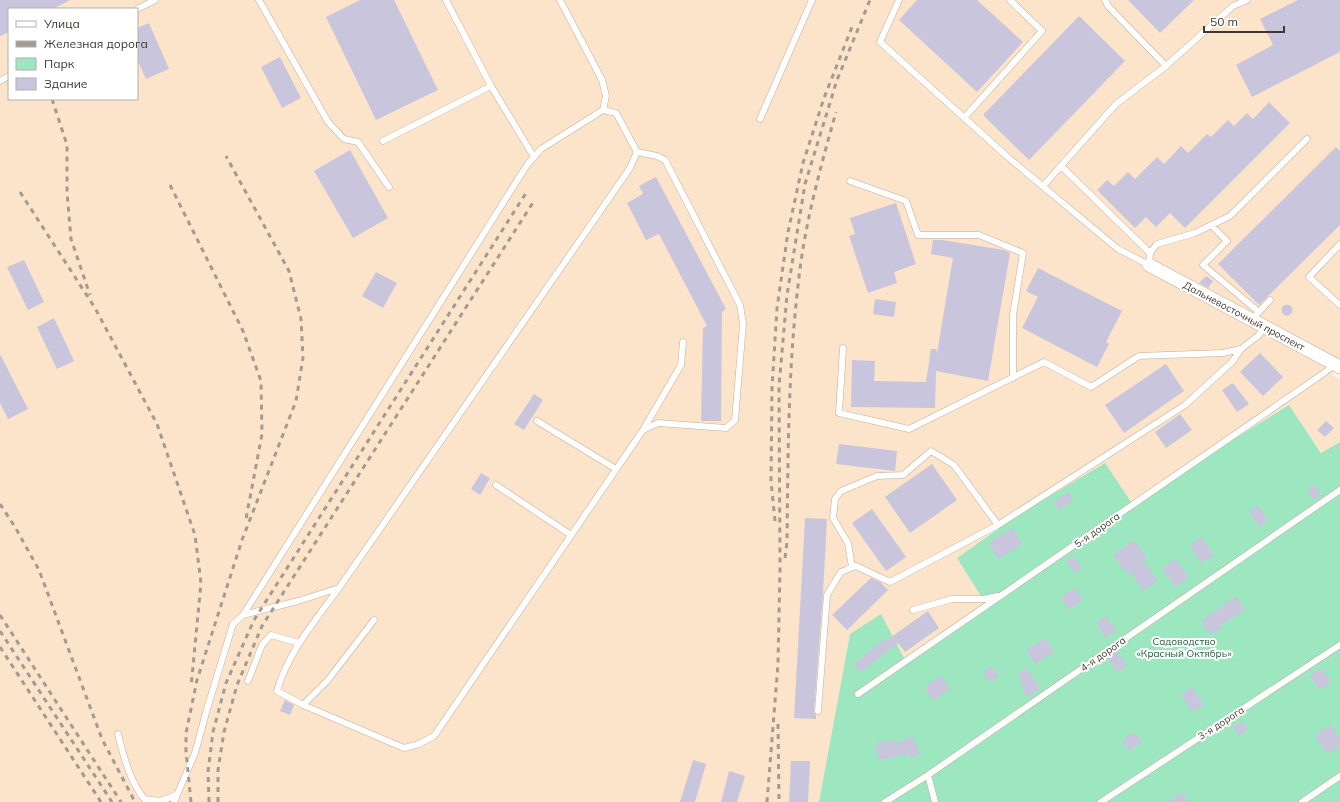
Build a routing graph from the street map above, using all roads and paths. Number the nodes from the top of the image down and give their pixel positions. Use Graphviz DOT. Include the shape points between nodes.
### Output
graph roads {
  1 [pos="155,0"];
  2 [pos="259,0"];
  3 [pos="446,0"];
  4 [pos="560,0"];
  5 [pos="812,0"];
  6 [pos="899,0"];
  7 [pos="1010,0"];
  8 [pos="1105,0"];
  9 [pos="1247,0"];
  10 [pos="138,8"];
  11 [pos="1166,66"];
  12 [pos="491,86"];
  13 [pos="603,110"];
  14 [pos="964,118"];
  15 [pos="760,119"];
  16 [pos="1307,139"];
  17 [pos="383,141"];
  18 [pos="638,152"];
  19 [pos="534,157"];
  20 [pos="1061,166"];
  21 [pos="850,181"];
  22 [pos="1043,186"];
  23 [pos="389,187"];
  24 [pos="1211,225"];
  25 [pos="1340,244"];
  26 [pos="1149,259"];
  27 [pos="1270,300"];
  28 [pos="1340,305"];
  29 [pos="1259,320"];
  30 [pos="683,342"];
  31 [pos="843,348"];
  32 [pos="1241,349"];
  33 [pos="1336,365"];
  34 [pos="1013,378"];
  35 [pos="537,421"];
  36 [pos="643,430"];
  37 [pos="616,469"];
  38 [pos="496,485"];
  39 [pos="1340,490"];
  40 [pos="998,525"];
  41 [pos="571,535"];
  42 [pos="852,567"];
  43 [pos="339,588"];
  44 [pos="1001,596"];
  45 [pos="913,610"];
  46 [pos="243,615"];
  47 [pos="374,620"];
  48 [pos="299,643"];
  49 [pos="1340,645"];
  50 [pos="248,681"];
  51 [pos="858,694"];
  52 [pos="303,705"];
  53 [pos="818,711"];
  54 [pos="118,734"];
  55 [pos="928,776"];
  56 [pos="1340,776"];
  57 [pos="177,794"];
  58 [pos="146,801"];
  59 [pos="174,802"];
  60 [pos="885,802"];
  61 [pos="935,802"];
  62 [pos="1101,802"];
  63 [pos="1302,802"];
  1 -- 10 [label="lane"];
  2 -- 23 [label="lane" via="328,122 344,139 358,142"];
  3 -- 12 [label="lane"];
  4 -- 13 [label="lane" via="602,80 606,96"];
  5 -- 15 [label="lane"];
  6 -- 14 [label="lane" via="880,42"];
  7 -- 14 [label="lane" via="1042,31"];
  8 -- 11 [label="lane"];
  9 -- 11 [label="lane" via="1233,6"];
  11 -- 20 [label="lane" via="1116,104"];
  12 -- 17 [label="lane"];
  12 -- 19 [label="lane"];
  13 -- 18 [label="lane" via="616,113"];
  13 -- 19 [label="lane" via="541,149"];
  14 -- 22 [label="lane"];
  16 -- 24 [label="lane" via="1230,216"];
  18 -- 36 [label="lane" via="665,160 740,305 744,324 735,420 726,428 658,423"];
  18 -- 43 [label="lane" via="630,168"];
  19 -- 46 [label="lane" via="526,165"];
  20 -- 22 [label="lane"];
  20 -- 26 [label="lane"];
  21 -- 34 [label="lane" via="906,201 918,235 979,235 1023,253 1013,315"];
  22 -- 26 [label="lane" via="1118,249"];
  24 -- 26 [label="lane" via="1195,233 1158,244"];
  24 -- 29 [label="lane" via="1227,241 1203,266"];
  25 -- 28 [label="lane" via="1309,277"];
  26 -- 29 [label="street, Дальневосточный проспект"];
  27 -- 29 [label="lane"];
  29 -- 32 [label="lane" via="1259,335"];
  29 -- 33 [label="street, Дальневосточный проспект"];
  30 -- 36 [label="lane" via="680,365"];
  31 -- 34 [label="lane" via="839,412 909,429"];
  32 -- 34 [label="lane" via="1223,353 1138,356 1091,387 1044,362"];
  32 -- 40 [label="lane" via="1232,362 1185,405"];
  33 -- 44 [label="lane, 5-я дорога"];
  35 -- 37 [label="lane"];
  36 -- 37 [label="lane"];
  37 -- 41 [label="lane"];
  38 -- 41 [label="lane"];
  39 -- 55 [label="lane, 4-я дорога"];
  40 -- 42 [label="lane" via="890,582 856,566"];
  40 -- 42 [label="lane" via="954,465 931,451 902,475 877,476 841,491 835,499 833,518 848,543"];
  41 -- 52 [label="lane" via="434,736 404,748"];
  42 -- 53 [label="lane" via="841,572 827,595"];
  43 -- 46 [label="lane" via="298,602"];
  43 -- 48 [label="lane"];
  44 -- 45 [label="lane" via="952,599"];
  44 -- 51 [label="lane, 5-я дорога"];
  46 -- 57 [label="lane" via="233,624 195,753"];
  47 -- 52 [label="lane" via="328,680"];
  48 -- 50 [label="lane" via="271,635 262,646"];
  48 -- 52 [label="lane" via="281,676 277,691"];
  49 -- 62 [label="lane, 3-я дорога"];
  54 -- 58 [label="lane" via="126,766 136,788"];
  55 -- 60 [label="lane, 4-я дорога"];
  55 -- 61 [label="lane"];
  56 -- 63 [label="lane"];
  57 -- 58 [label="lane" via="166,800"];
  57 -- 59 [label="lane"];
}
